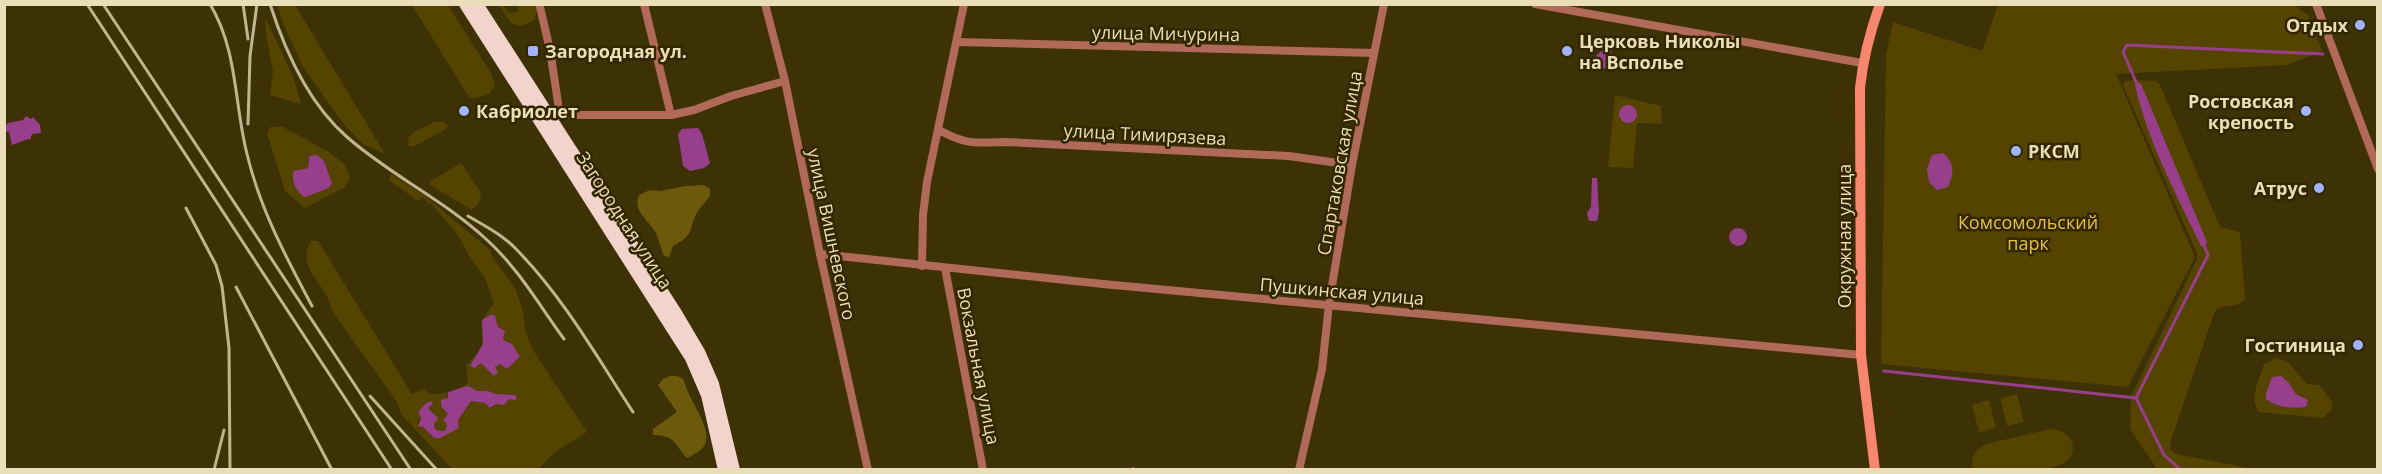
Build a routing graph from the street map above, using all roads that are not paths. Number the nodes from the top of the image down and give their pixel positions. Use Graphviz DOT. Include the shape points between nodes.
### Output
graph roads {
  1 [pos="465,4"];
  2 [pos="477,4"];
  3 [pos="644,4"];
  4 [pos="765,4"];
  5 [pos="964,4"];
  6 [pos="1384,4"];
  7 [pos="1535,4"];
  8 [pos="1880,4"];
  9 [pos="2316,4"];
  10 [pos="540,7"];
  11 [pos="957,42"];
  12 [pos="1374,53"];
  13 [pos="1862,63"];
  14 [pos="785,81"];
  15 [pos="548,115"];
  16 [pos="671,115"];
  17 [pos="939,130"];
  18 [pos="1352,165"];
  19 [pos="2378,169"];
  20 [pos="820,254"];
  21 [pos="922,266"];
  22 [pos="945,268"];
  23 [pos="1329,304"];
  24 [pos="1861,355"];
  25 [pos="724,470"];
  26 [pos="734,470"];
  27 [pos="868,470"];
  28 [pos="983,470"];
  29 [pos="1299,470"];
  30 [pos="1875,470"];
  1 -- 15 [label="highway, Загородная улица"];
  2 -- 15 [label="highway, Загородная улица"];
  3 -- 16 [label="street"];
  4 -- 14 [label="street, улица Вишневского"];
  5 -- 11 [label="street"];
  6 -- 12 [label="street, Спартаковская улица"];
  7 -- 13 [label="street"];
  8 -- 13 [label="main road, Окружная улица"];
  9 -- 19 [label="street"];
  10 -- 15 [label="street" via="550,50"];
  11 -- 12 [label="street, улица Мичурина"];
  11 -- 17 [label="street"];
  12 -- 18 [label="street, Спартаковская улица"];
  13 -- 24 [label="main road, Окружная улица"];
  14 -- 16 [label="street"];
  14 -- 20 [label="street, улица Вишневского"];
  15 -- 16 [label="street"];
  15 -- 25 [label="highway, Загородная улица" via="691,358 707,395"];
  15 -- 26 [label="highway, Загородная улица" via="699,352 713,384"];
  17 -- 18 [label="street, улица Тимирязева" via="960,141 975,143 1289,156"];
  17 -- 21 [label="street" via="927,182"];
  18 -- 23 [label="street, Спартаковская улица"];
  20 -- 21 [label="street, Пушкинская улица"];
  20 -- 27 [label="street, улица Вишневского"];
  21 -- 22 [label="street, Пушкинская улица"];
  22 -- 23 [label="street, Пушкинская улица"];
  22 -- 28 [label="street, Вокзальная улица"];
  23 -- 24 [label="street, Пушкинская улица"];
  23 -- 29 [label="street, Спартаковская улица" via="1322,369"];
  24 -- 30 [label="main road, Окружная улица"];
}
